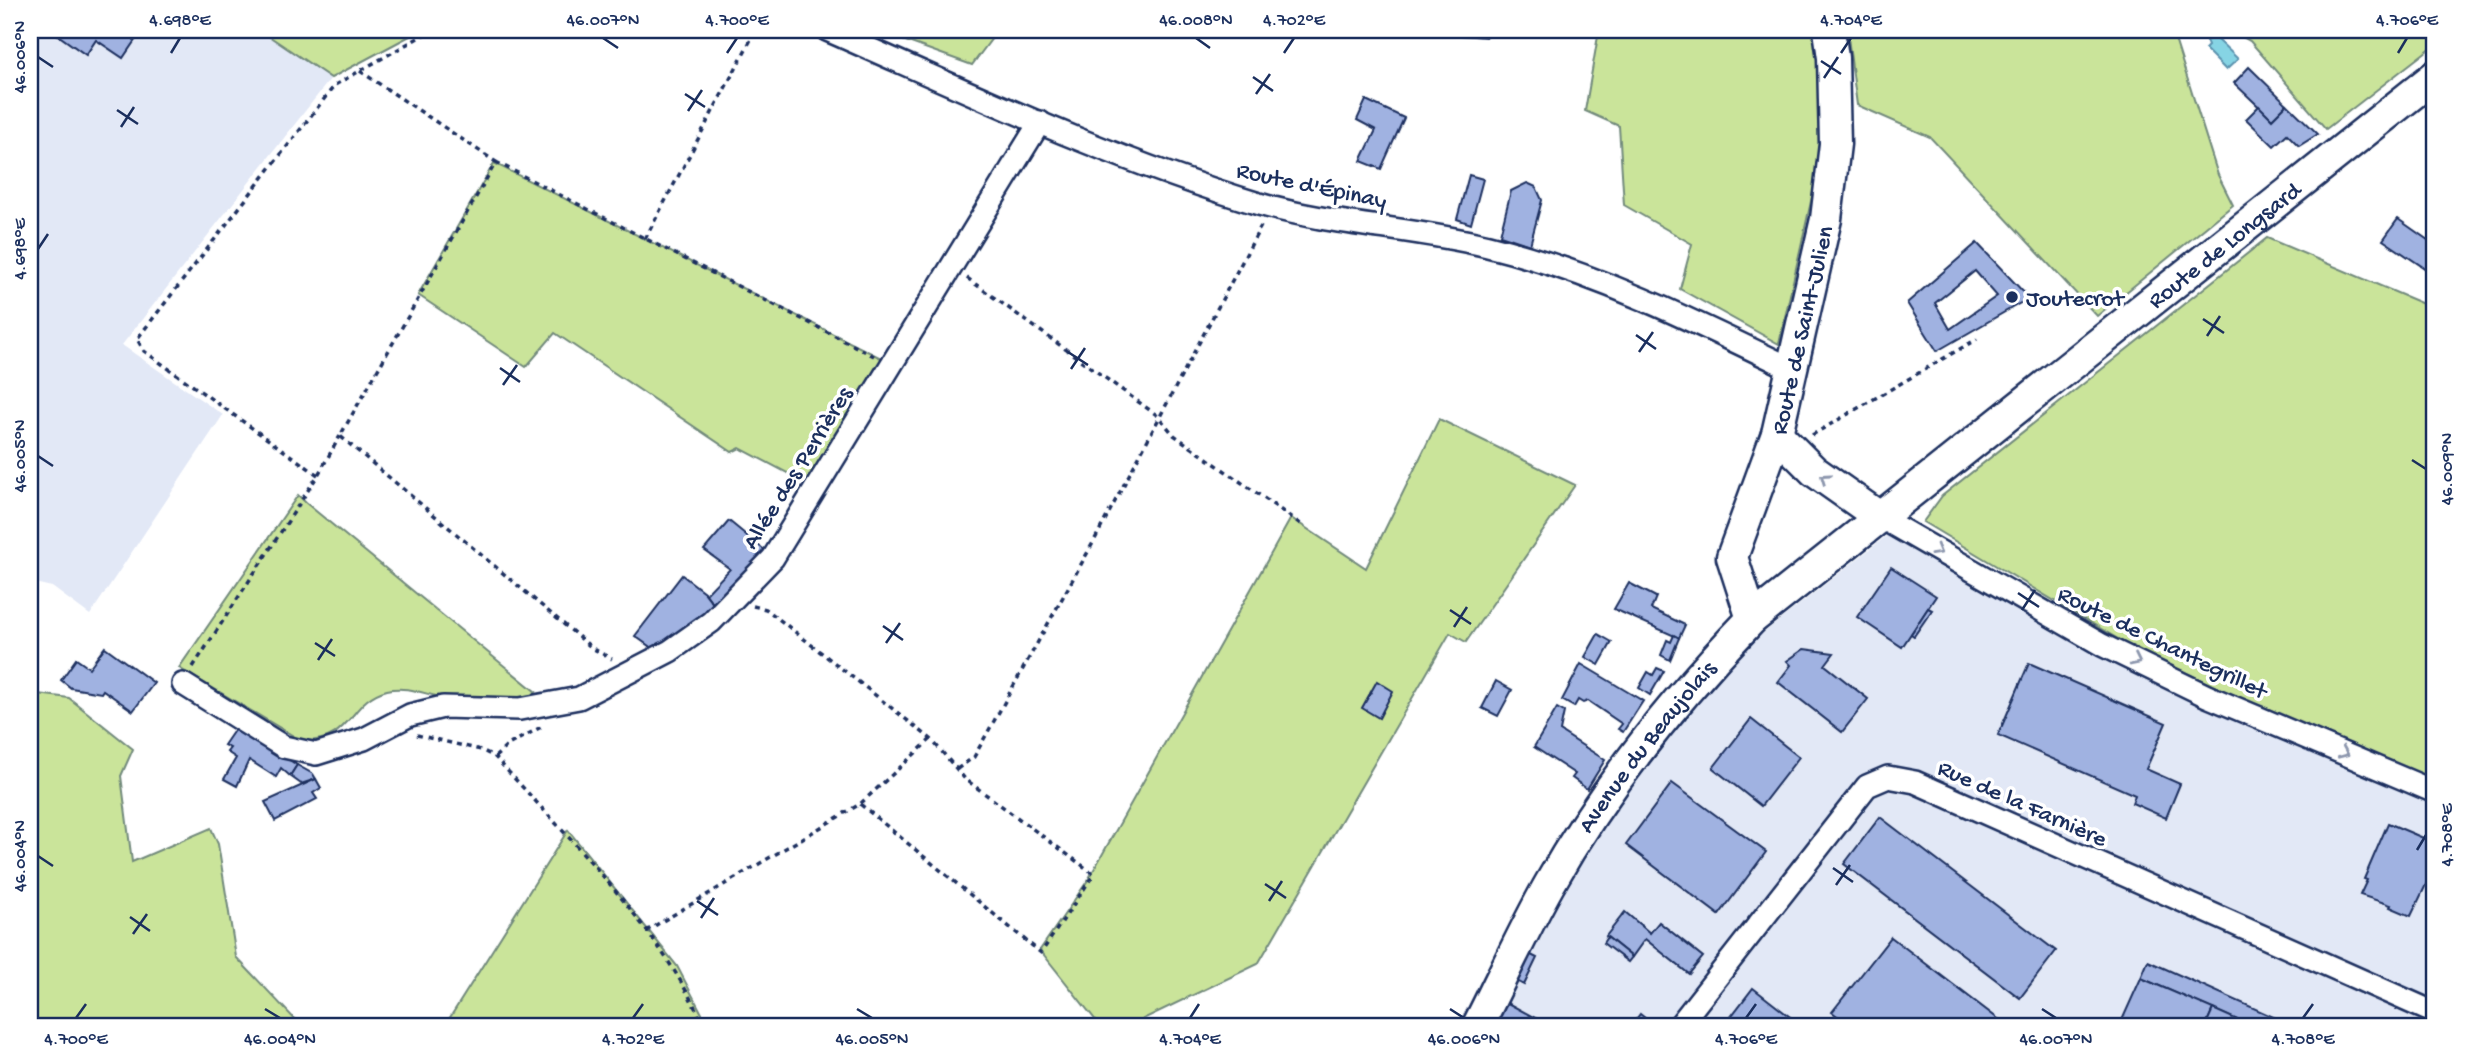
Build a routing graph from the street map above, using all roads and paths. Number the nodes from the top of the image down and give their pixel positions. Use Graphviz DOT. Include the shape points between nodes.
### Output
graph roads {
  1 [pos="432,30"];
  2 [pos="756,30"];
  3 [pos="827,30"];
  4 [pos="1829,30"];
  5 [pos="360,71"];
  6 [pos="2435,76"];
  7 [pos="1040,122"];
  8 [pos="496,162"];
  9 [pos="1265,205"];
  10 [pos="645,239"];
  11 [pos="952,266"];
  12 [pos="1977,339"];
  13 [pos="891,365"];
  14 [pos="1792,369"];
  15 [pos="1158,416"];
  16 [pos="340,436"];
  17 [pos="1784,441"];
  18 [pos="318,475"];
  19 [pos="1878,516"];
  20 [pos="1302,525"];
  21 [pos="734,600"];
  22 [pos="1752,619"];
  23 [pos="627,675"];
  24 [pos="183,684"];
  25 [pos="570,700"];
  26 [pos="408,736"];
  27 [pos="931,739"];
  28 [pos="495,757"];
  29 [pos="957,769"];
  30 [pos="2435,792"];
  31 [pos="860,804"];
  32 [pos="646,931"];
  33 [pos="2435,1013"];
  34 [pos="704,1027"];
  35 [pos="1477,1027"];
  36 [pos="1678,1027"];
  1 -- 5 [label="path"];
  2 -- 10 [label="path"];
  3 -- 7 [label="street, Route d'Épinay"];
  4 -- 14 [label="main road, Route de Saint-Julien" via="1835,144 1826,219"];
  5 -- 8 [label="path"];
  5 -- 18 [label="path" via="321,99 137,339 144,351"];
  6 -- 19 [label="main road, Route de Longsard"];
  7 -- 9 [label="street, Route d'Épinay" via="1121,158"];
  7 -- 11 [label="street, Allée des Perrières"];
  8 -- 10 [label="path"];
  8 -- 16 [label="path"];
  9 -- 14 [label="street, Route d'Épinay" via="1488,246 1572,272 1687,318"];
  9 -- 15 [label="path" via="1257,237"];
  10 -- 13 [label="path"];
  11 -- 13 [label="street, Allée des Perrières"];
  11 -- 15 [label="path"];
  12 -- 17 [label="path"];
  13 -- 21 [label="street, Allée des Perrières" via="773,558"];
  14 -- 17 [label="main road, Route de Saint-Julien"];
  15 -- 20 [label="path" via="1174,435"];
  15 -- 29 [label="path" via="974,757"];
  16 -- 18 [label="path"];
  16 -- 23 [label="path" via="593,648 617,661"];
  19 -- 17 [label="main road, one-way" via="1814,471"];
  17 -- 22 [label="main road, Route de Saint-Julien" via="1732,557"];
  18 -- 24 [label="path"];
  19 -- 22 [label="main road, Avenue du Beaujolais"];
  19 -- 30 [label="street, Route de Chantegrillet, one-way" via="2102,645 2207,696"];
  21 -- 23 [label="street, Allée des Perrières" via="670,651"];
  21 -- 27 [label="path" via="766,609"];
  22 -- 35 [label="main road, Avenue du Beaujolais" via="1691,682 1587,822 1549,885"];
  23 -- 25 [label="street, Allée des Perrières"];
  24 -- 25 [label="street, Allée des Perrières" via="284,747 316,754 364,739 410,715 443,707 520,709"];
  25 -- 28 [label="path" via="560,715"];
  26 -- 28 [label="path" via="421,735"];
  27 -- 29 [label="path"];
  27 -- 31 [label="path"];
  28 -- 32 [label="path"];
  29 -- 31 [label="path" via="1094,874 1041,953"];
  31 -- 32 [label="path"];
  32 -- 34 [label="path" via="691,995"];
  33 -- 36 [label="street, Rue de la Farnière" via="1914,782 1888,777 1867,786"];
}
